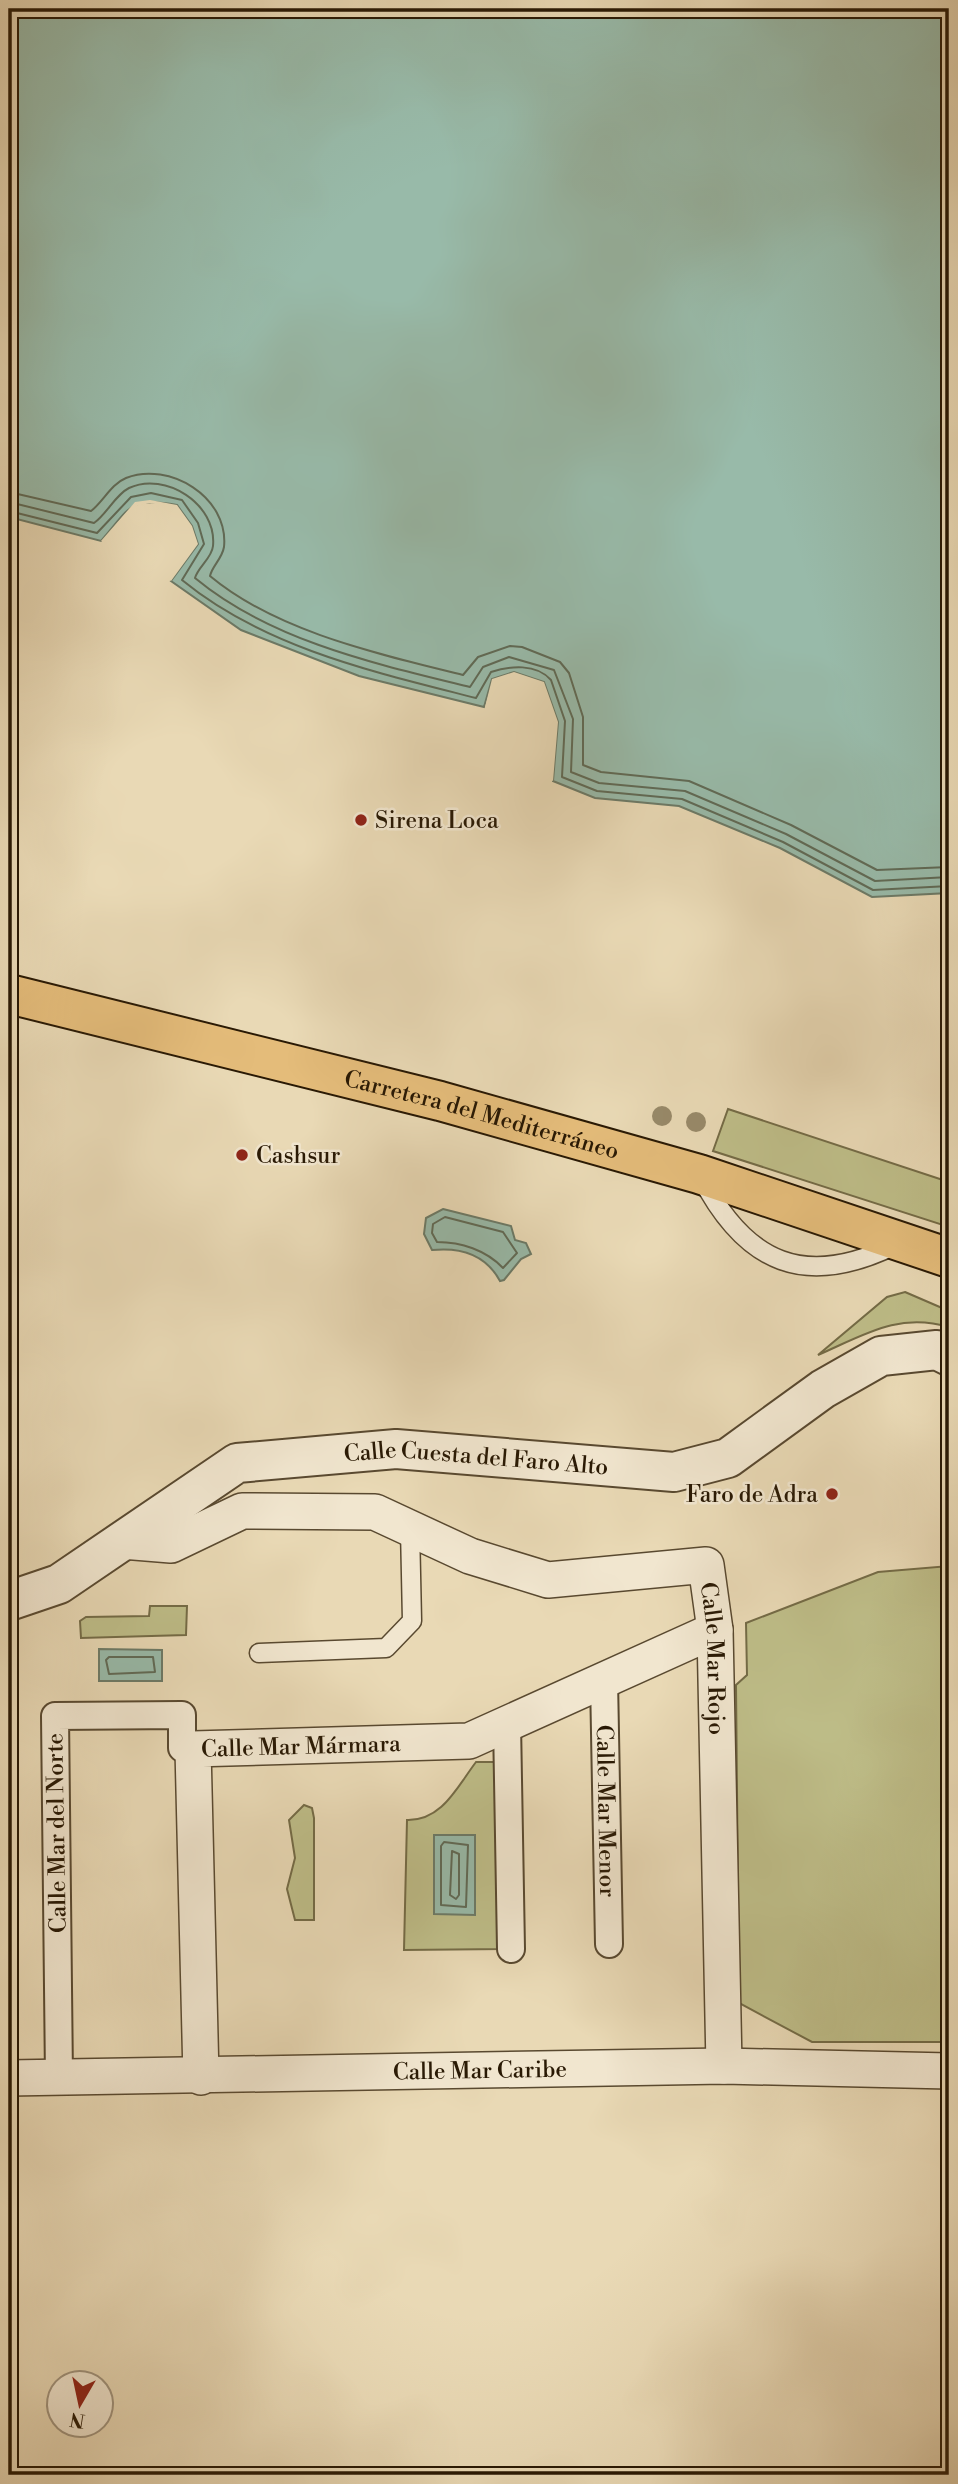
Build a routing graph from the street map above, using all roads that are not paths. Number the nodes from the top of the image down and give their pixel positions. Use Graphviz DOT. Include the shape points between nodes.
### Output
graph roads {
  1 [pos="9,994"];
  2 [pos="699,1174"];
  3 [pos="902,1242"];
  4 [pos="949,1258"];
  5 [pos="949,1356"];
  6 [pos="410,1528"];
  7 [pos="122,1541"];
  8 [pos="9,1601"];
  9 [pos="715,1630"];
  10 [pos="259,1653"];
  11 [pos="604,1680"];
  12 [pos="507,1723"];
  13 [pos="193,1749"];
  14 [pos="608,1944"];
  15 [pos="511,1949"];
  16 [pos="724,2066"];
  17 [pos="949,2071"];
  18 [pos="201,2077"];
  19 [pos="9,2078"];
  20 [pos="59,2078"];
  1 -- 2 [label="highway, Carretera del Mediterráneo" via="440,1101"];
  2 -- 3 [label="highway, Carretera del Mediterráneo"];
  2 -- 3 [label="lane" via="719,1213 751,1243 780,1261 827,1266 847,1263"];
  3 -- 4 [label="highway, Carretera del Mediterráneo"];
  5 -- 7 [label="street, Calle Cuesta del Faro Alto" via="937,1350 881,1356 822,1389 728,1458 674,1472 396,1449 237,1463"];
  6 -- 7 [label="street, Calle Mar Rojo" via="375,1512 242,1511 171,1545"];
  6 -- 9 [label="street, Calle Mar Rojo" via="470,1556 548,1580 706,1565"];
  6 -- 10 [label="lane" via="412,1621 386,1648"];
  7 -- 8 [label="street, Calle Cuesta del Faro Alto" via="59,1584"];
  9 -- 11 [label="street, Calle Mar Mármara"];
  9 -- 16 [label="street, Calle Mar Rojo"];
  11 -- 12 [label="street, Calle Mar Mármara"];
  11 -- 14 [label="street, Calle Mar Menor"];
  12 -- 13 [label="street, Calle Mar Mármara" via="469,1741"];
  12 -- 15 [label="street"];
  13 -- 18 [label="street, Calle Mar Mármara"];
  13 -- 20 [label="street, Calle Mar del Norte" via="182,1748 182,1715 55,1716"];
  16 -- 17 [label="street, Calle Mar Caribe"];
  16 -- 18 [label="street, Calle Mar Caribe"];
  18 -- 20 [label="street, Calle Mar Caribe"];
  19 -- 20 [label="street, Calle Mar Caribe"];
}
